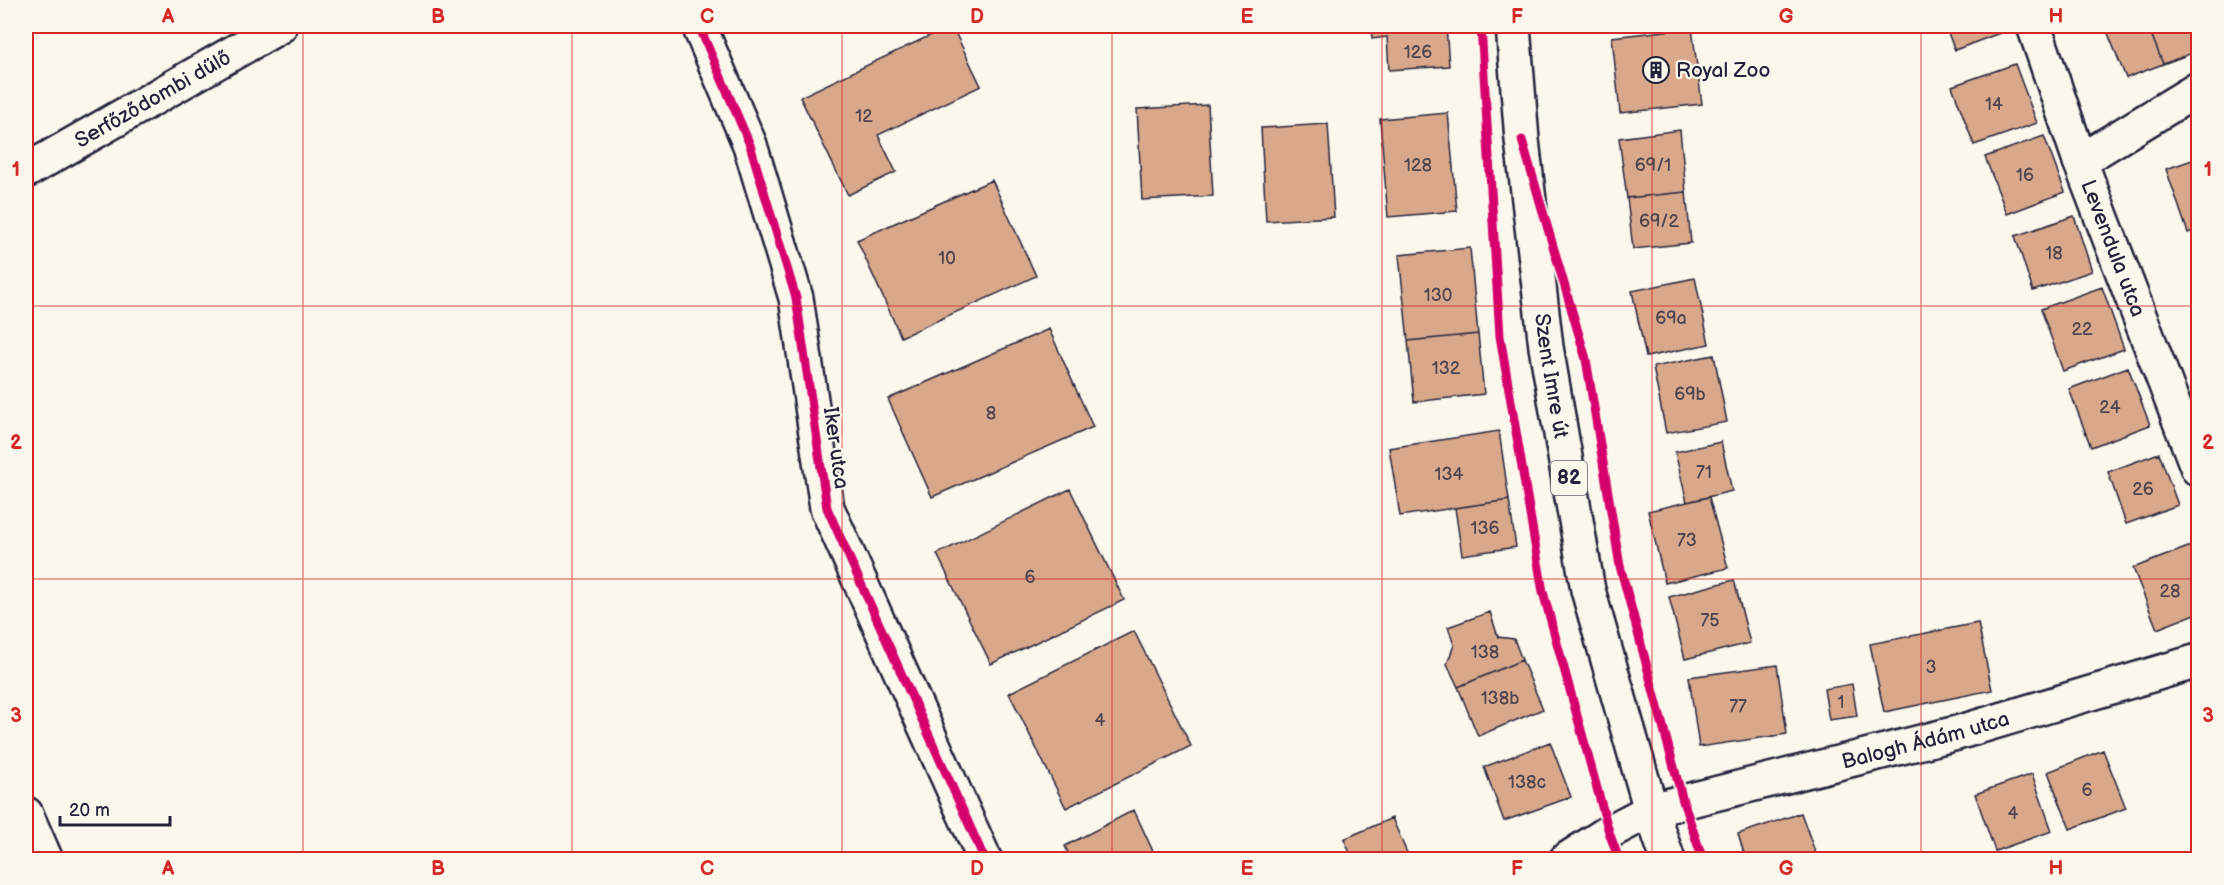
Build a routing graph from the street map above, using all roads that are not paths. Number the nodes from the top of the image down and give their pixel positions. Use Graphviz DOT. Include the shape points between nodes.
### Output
graph roads {
  1 [pos="280,26"];
  2 [pos="699,26"];
  3 [pos="1513,26"];
  4 [pos="2034,26"];
  5 [pos="2199,89"];
  6 [pos="2080,161"];
  7 [pos="26,171"];
  8 [pos="2199,469"];
  9 [pos="2199,661"];
  10 [pos="1651,810"];
  11 [pos="26,814"];
  12 [pos="46,860"];
  13 [pos="985,860"];
  14 [pos="1566,860"];
  15 [pos="1668,860"];
  1 -- 7 [label="street, Serfőződombi dűlő"];
  2 -- 13 [label="street, Iker utca" via="750,145 796,298 827,508"];
  3 -- 10 [label="street, Szent Imre út / 82" via="1521,140 1546,347 1586,579"];
  4 -- 6 [label="street, Levendula utca"];
  5 -- 6 [label="street"];
  6 -- 8 [label="street, Levendula utca"];
  9 -- 10 [label="street, Balogh Ádám utca" via="1957,734"];
  10 -- 14 [label="street, Balogh Ádám utca"];
  10 -- 15 [label="street, Szent Imre út / 82"];
  11 -- 12 [label="street"];
}
